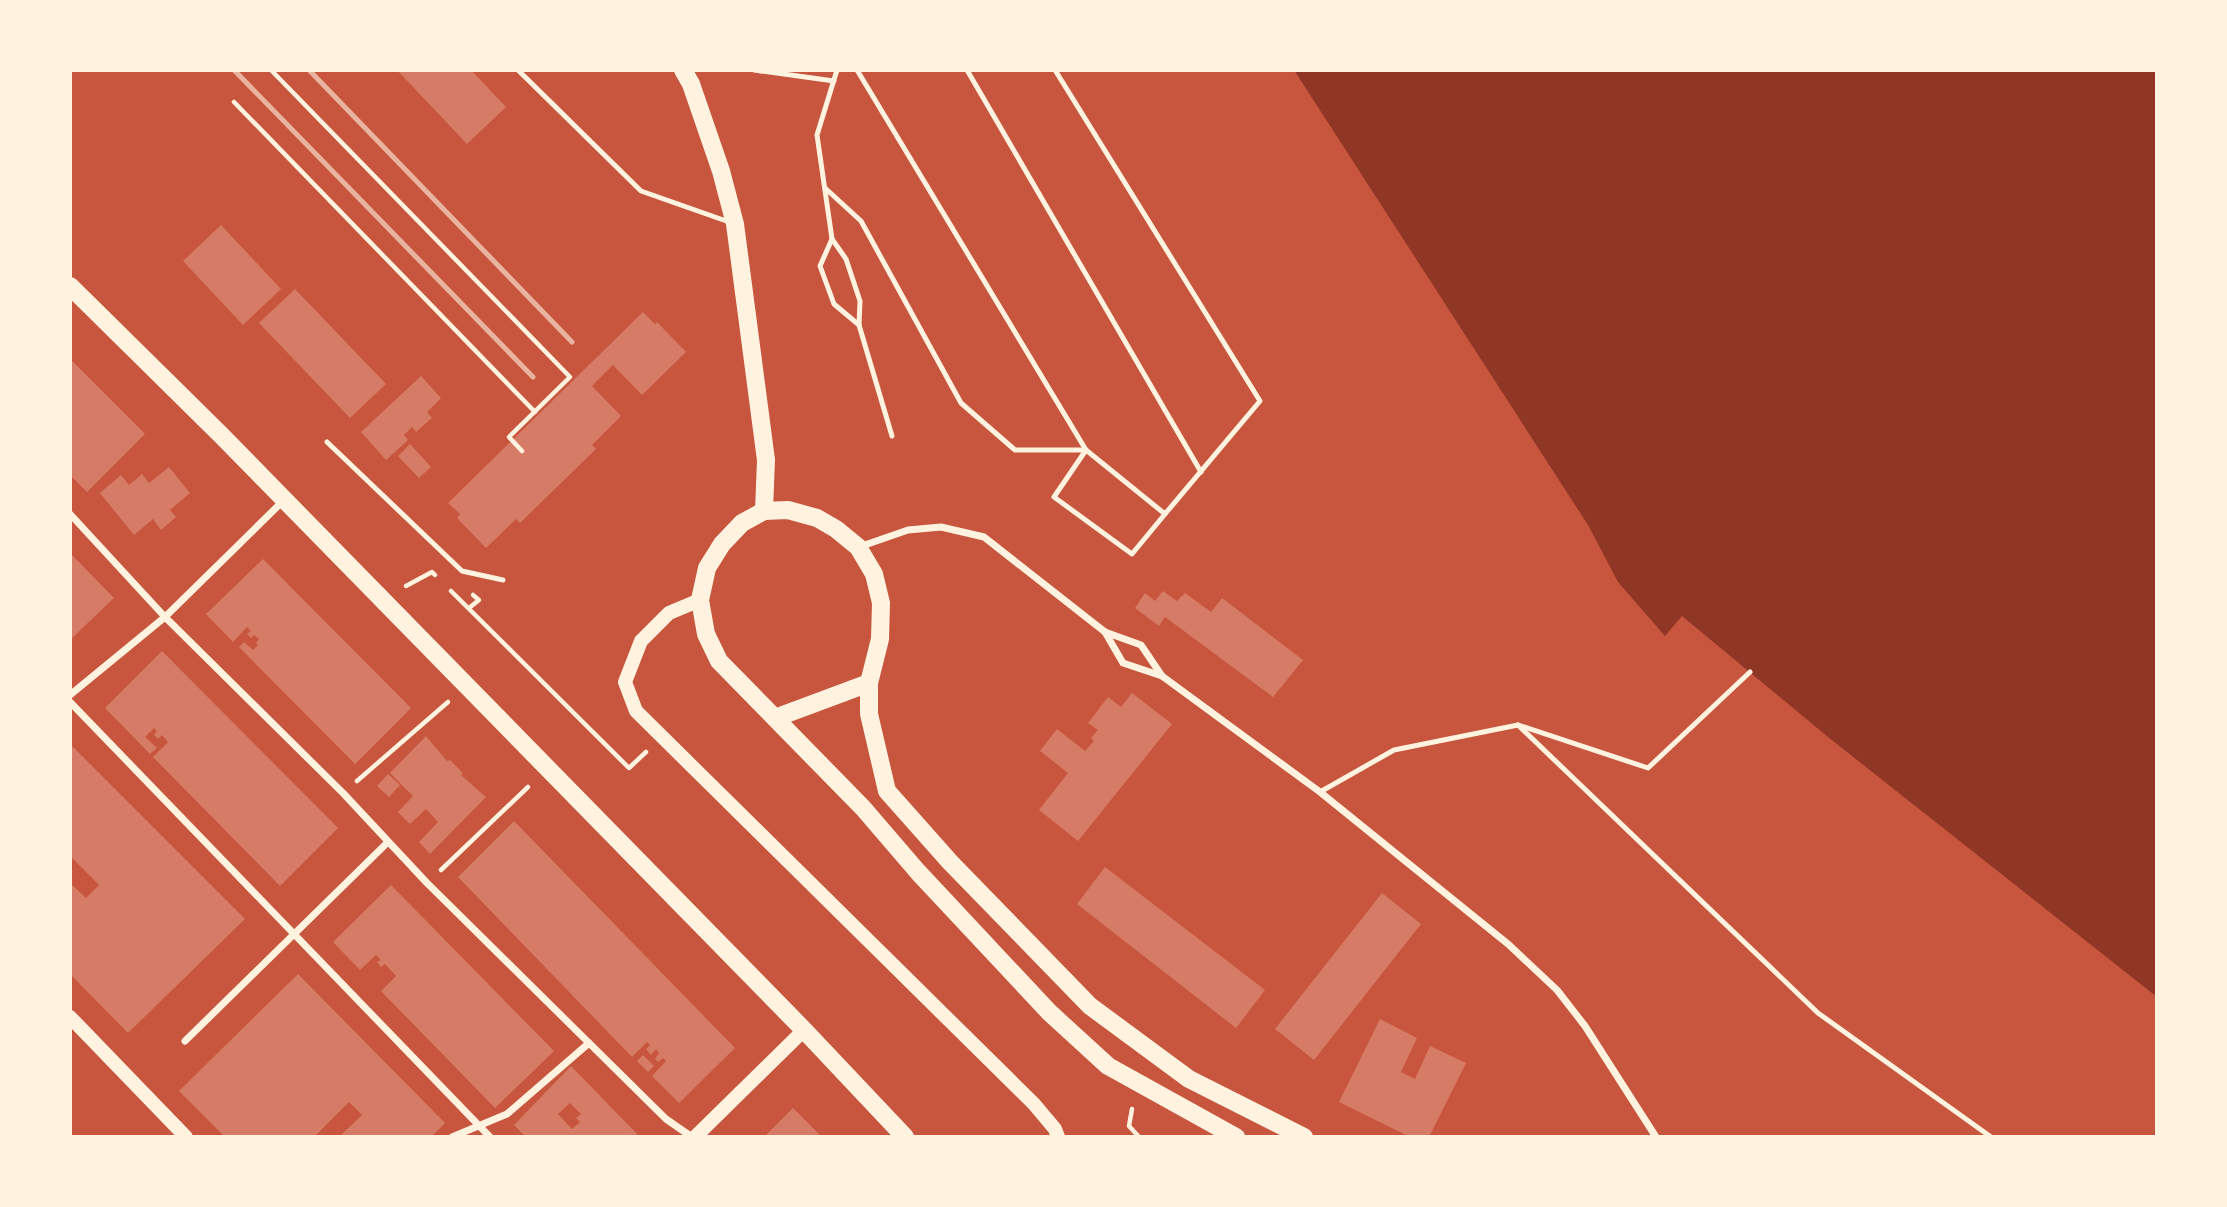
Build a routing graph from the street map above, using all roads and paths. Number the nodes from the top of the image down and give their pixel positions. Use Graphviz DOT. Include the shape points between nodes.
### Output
graph roads {
  1 [pos="271,70"];
  2 [pos="518,70"];
  3 [pos="683,70"];
  4 [pos="754,70"];
  5 [pos="837,70"];
  6 [pos="857,70"];
  7 [pos="967,70"];
  8 [pos="1055,70"];
  9 [pos="834,81"];
  10 [pos="234,102"];
  11 [pos="825,188"];
  12 [pos="735,224"];
  13 [pos="832,239"];
  14 [pos="73,295"];
  15 [pos="859,325"];
  16 [pos="535,412"];
  17 [pos="892,436"];
  18 [pos="327,442"];
  19 [pos="1086,450"];
  20 [pos="522,451"];
  21 [pos="1200,472"];
  22 [pos="283,500"];
  23 [pos="764,511"];
  24 [pos="70,514"];
  25 [pos="1165,514"];
  26 [pos="858,547"];
  27 [pos="503,580"];
  28 [pos="470,592"];
  29 [pos="700,600"];
  30 [pos="165,617"];
  31 [pos="1105,632"];
  32 [pos="1750,672"];
  33 [pos="1163,676"];
  34 [pos="869,683"];
  35 [pos="466,686"];
  36 [pos="70,695"];
  37 [pos="70,702"];
  38 [pos="775,718"];
  39 [pos="1518,725"];
  40 [pos="661,736"];
  41 [pos="547,768"];
  42 [pos="1320,792"];
  43 [pos="343,793"];
  44 [pos="388,842"];
  45 [pos="427,883"];
  46 [pos="292,934"];
  47 [pos="70,1017"];
  48 [pos="804,1030"];
  49 [pos="185,1041"];
  50 [pos="589,1043"];
  51 [pos="478,1125"];
  52 [pos="186,1137"];
  53 [pos="452,1137"];
  54 [pos="490,1137"];
  55 [pos="694,1137"];
  56 [pos="905,1137"];
  57 [pos="1058,1137"];
  58 [pos="1236,1137"];
  59 [pos="1304,1137"];
  60 [pos="1656,1137"];
  61 [pos="1991,1137"];
  1 -- 16 [label="path" via="570,377"];
  2 -- 12 [label="lane" via="641,191"];
  3 -- 12 [label="main road"];
  4 -- 9 [label="lane"];
  5 -- 9 [label="lane"];
  6 -- 19 [label="lane"];
  7 -- 21 [label="lane"];
  8 -- 21 [label="lane" via="1260,401"];
  9 -- 11 [label="lane" via="817,135"];
  10 -- 16 [label="path"];
  11 -- 13 [label="lane"];
  11 -- 19 [label="lane" via="861,221 961,402 1015,450"];
  12 -- 23 [label="main road" via="766,460"];
  13 -- 15 [label="lane" via="846,259 860,301"];
  13 -- 15 [label="lane" via="820,267 834,304"];
  14 -- 22 [label="main road"];
  15 -- 17 [label="lane"];
  16 -- 20 [label="path" via="509,437"];
  18 -- 27 [label="lane" via="462,571"];
  19 -- 25 [label="lane"];
  19 -- 25 [label="lane" via="1054,496 1132,554"];
  21 -- 25 [label="lane"];
  22 -- 30 [label="street"];
  22 -- 35 [label="main road"];
  23 -- 26 [label="main road" via="788,510 817,518"];
  23 -- 29 [label="main road" via="741,523 722,544 708,568"];
  24 -- 30 [label="street"];
  26 -- 31 [label="street" via="908,530 941,527 984,537"];
  26 -- 34 [label="main road" via="874,574 881,603 880,639"];
  28 -- 40 [label="path" via="479,600 469,608 629,768"];
  29 -- 38 [label="main road" via="706,634 719,660"];
  29 -- 40 [label="main road" via="669,613 641,641 625,682 636,711"];
  30 -- 36 [label="street"];
  30 -- 43 [label="street"];
  31 -- 33 [label="street" via="1141,645"];
  31 -- 33 [label="street" via="1123,663"];
  32 -- 39 [label="lane" via="1648,768"];
  33 -- 42 [label="street"];
  34 -- 38 [label="main road"];
  34 -- 59 [label="main road" via="872,732 887,792 950,862 1090,1006 1189,1079"];
  35 -- 41 [label="main road"];
  35 -- 43 [label="path"];
  37 -- 46 [label="street"];
  38 -- 58 [label="main road" via="1049,1012 1108,1066"];
  39 -- 42 [label="lane" via="1394,750"];
  39 -- 61 [label="lane" via="1818,1013"];
  40 -- 57 [label="main road" via="1034,1104"];
  41 -- 45 [label="path"];
  41 -- 48 [label="main road"];
  42 -- 60 [label="street" via="1508,944 1557,990 1586,1026"];
  43 -- 44 [label="street"];
  44 -- 45 [label="street"];
  44 -- 46 [label="street"];
  45 -- 50 [label="street"];
  46 -- 49 [label="street"];
  46 -- 51 [label="street"];
  47 -- 52 [label="main road"];
  48 -- 55 [label="main road"];
  48 -- 56 [label="main road"];
  50 -- 51 [label="street" via="507,1114"];
  50 -- 55 [label="street" via="666,1119"];
  51 -- 53 [label="street"];
  51 -- 54 [label="street"];
}
